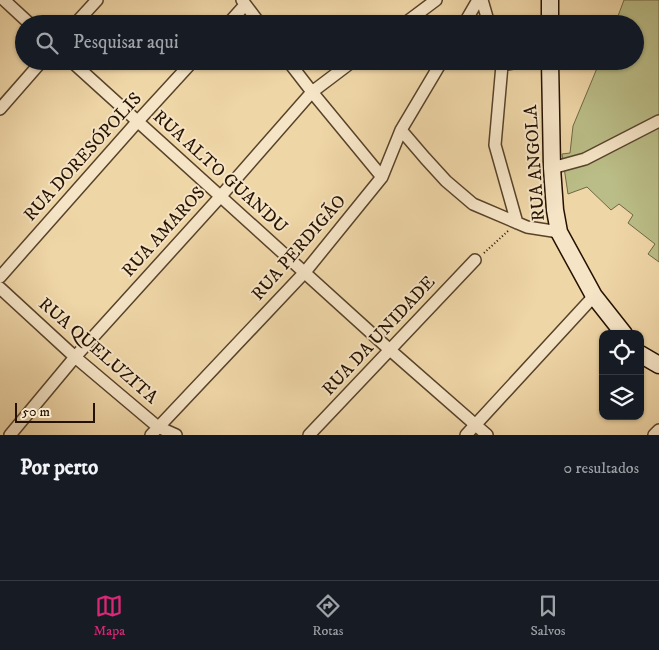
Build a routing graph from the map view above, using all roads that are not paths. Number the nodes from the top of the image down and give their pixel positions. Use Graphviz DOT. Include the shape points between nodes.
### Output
graph roads {
  1 [pos="4,0"];
  2 [pos="97,0"];
  3 [pos="436,0"];
  4 [pos="480,0"];
  5 [pos="550,0"];
  6 [pos="243,2"];
  7 [pos="20,15"];
  8 [pos="83,15"];
  9 [pos="234,15"];
  10 [pos="253,15"];
  11 [pos="416,15"];
  12 [pos="470,15"];
  13 [pos="486,15"];
  14 [pos="550,15"];
  15 [pos="34,70"];
  16 [pos="81,70"];
  17 [pos="185,70"];
  18 [pos="295,70"];
  19 [pos="341,70"];
  20 [pos="437,70"];
  21 [pos="500,70"];
  22 [pos="550,70"];
  23 [pos="312,92"];
  24 [pos="0,109"];
  25 [pos="138,121"];
  26 [pos="659,121"];
  27 [pos="401,130"];
  28 [pos="552,168"];
  29 [pos="382,177"];
  30 [pos="220,197"];
  31 [pos="517,223"];
  32 [pos="559,232"];
  33 [pos="475,260"];
  34 [pos="305,272"];
  35 [pos="0,277"];
  36 [pos="0,288"];
  37 [pos="594,296"];
  38 [pos="621,330"];
  39 [pos="390,350"];
  40 [pos="644,356"];
  41 [pos="76,357"];
  42 [pos="659,365"];
  43 [pos="476,424"];
  44 [pos="155,431"];
  45 [pos="10,435"];
  46 [pos="176,435"];
  47 [pos="309,435"];
  48 [pos="466,435"];
  49 [pos="487,435"];
  1 -- 7 [label="street"];
  2 -- 8 [label="street"];
  3 -- 11 [label="street"];
  4 -- 12 [label="street"];
  4 -- 13 [label="street"];
  5 -- 14 [label="street"];
  6 -- 9 [label="street"];
  6 -- 10 [label="street"];
  15 -- 24 [label="street"];
  16 -- 25 [label="street, RUA ALTO GUANDU"];
  17 -- 25 [label="street, RUA DORESÓPOLIS"];
  18 -- 23 [label="street"];
  19 -- 23 [label="street, RUA AMAROS"];
  20 -- 27 [label="street, RUA PERDIGÃO"];
  21 -- 31 [label="street" via="495,144"];
  22 -- 28 [label="street, RUA ANGOLA"];
  23 -- 29 [label="street"];
  23 -- 30 [label="street, RUA AMAROS"];
  25 -- 30 [label="street, RUA ALTO GUANDU"];
  25 -- 35 [label="street, RUA DORESÓPOLIS"];
  26 -- 28 [label="street" via="585,159"];
  27 -- 29 [label="street, RUA PERDIGÃO"];
  27 -- 31 [label="street" via="446,181 473,204"];
  28 -- 32 [label="street, RUA ANGOLA"];
  29 -- 34 [label="street, RUA PERDIGÃO"];
  30 -- 34 [label="street, RUA ALTO GUANDU"];
  30 -- 41 [label="street, RUA AMAROS"];
  31 -- 32 [label="street"];
  32 -- 37 [label="street, RUA ANGOLA"];
  33 -- 39 [label="street, RUA DA UNIDADE"];
  34 -- 39 [label="street, RUA ALTO GUANDU"];
  34 -- 44 [label="street, RUA PERDIGÃO"];
  36 -- 41 [label="street, RUA QUELUZITA"];
  37 -- 38 [label="street, RUA ANGOLA"];
  37 -- 43 [label="street"];
  39 -- 43 [label="street, RUA ALTO GUANDU"];
  39 -- 47 [label="street, RUA DA UNIDADE"];
  40 -- 42 [label="street"];
  41 -- 44 [label="street, RUA QUELUZITA"];
  41 -- 45 [label="street, RUA AMAROS"];
  43 -- 48 [label="street"];
  43 -- 49 [label="street, RUA ALTO GUANDU"];
  44 -- 46 [label="street, RUA QUELUZITA"];
}
